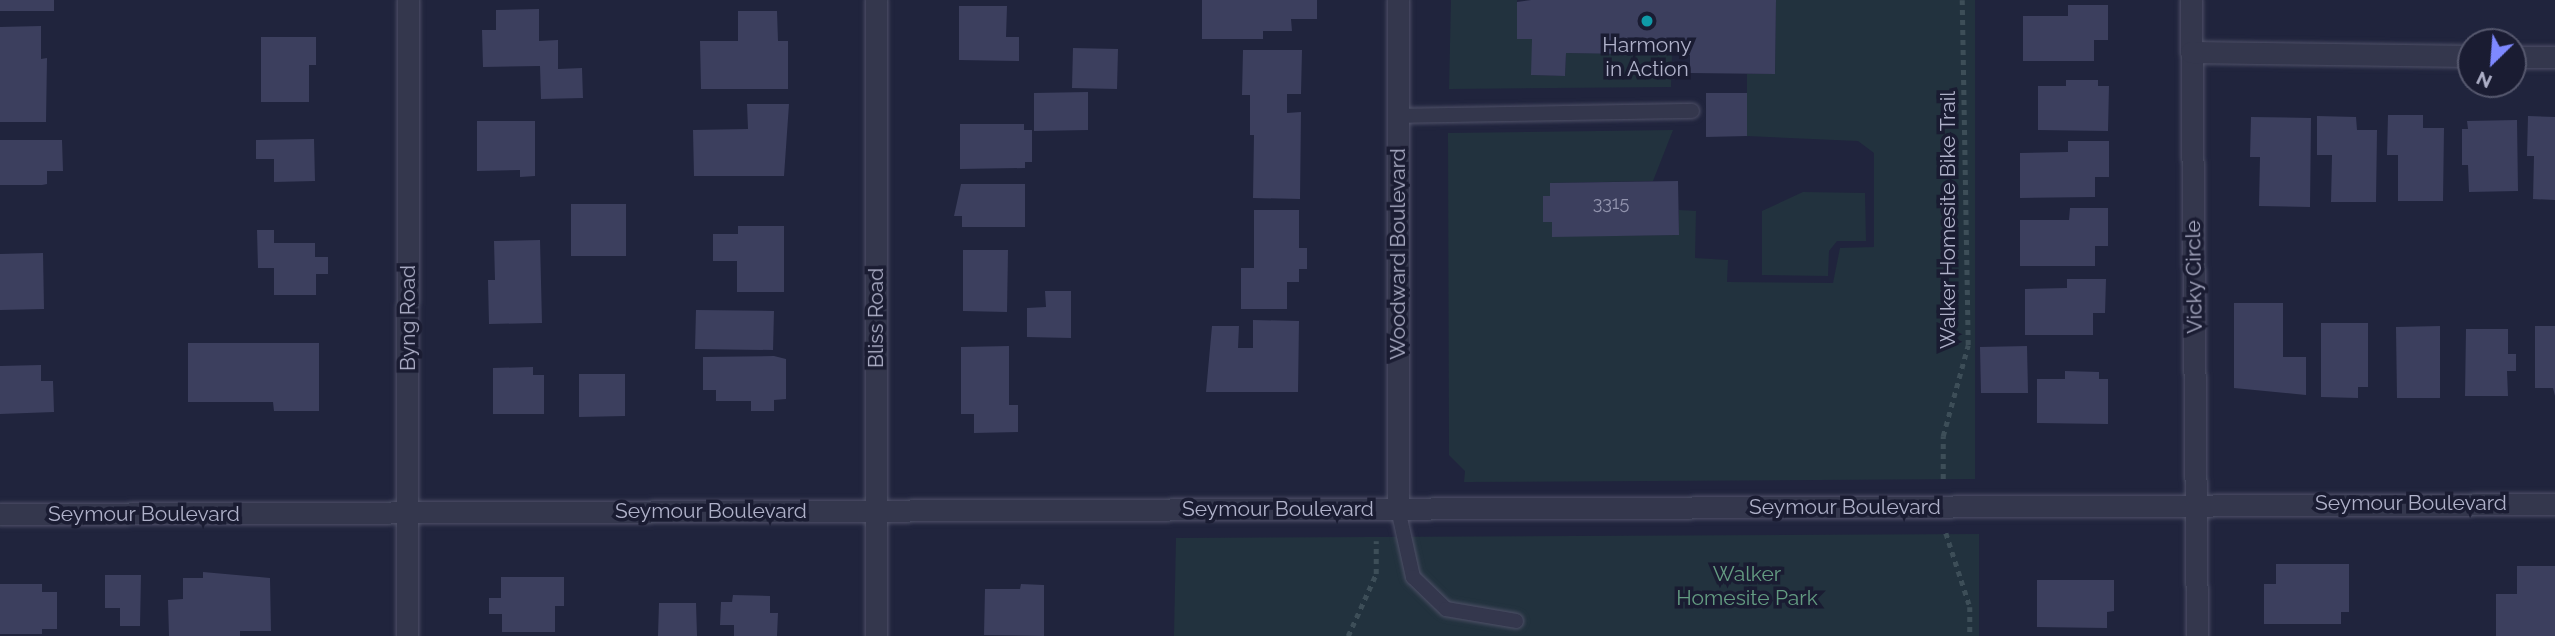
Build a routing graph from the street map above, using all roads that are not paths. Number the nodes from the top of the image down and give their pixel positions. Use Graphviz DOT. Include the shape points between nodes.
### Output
graph roads {
  1 [pos="408,0"];
  2 [pos="876,0"];
  3 [pos="1398,0"];
  4 [pos="2191,0"];
  5 [pos="2192,52"];
  6 [pos="2457,56"];
  7 [pos="2527,57"];
  8 [pos="2555,57"];
  9 [pos="1692,111"];
  10 [pos="1398,116"];
  11 [pos="2197,502"];
  12 [pos="2555,504"];
  13 [pos="1398,509"];
  14 [pos="876,511"];
  15 [pos="407,513"];
  16 [pos="0,514"];
  17 [pos="1516,621"];
  18 [pos="407,636"];
  19 [pos="876,636"];
  20 [pos="2197,636"];
  1 -- 15 [label="street, Byng Road"];
  2 -- 14 [label="street, Bliss Road"];
  3 -- 10 [label="street, Woodward Boulevard"];
  4 -- 5 [label="street, Vicky Circle"];
  5 -- 6 [label="street"];
  5 -- 11 [label="street, Vicky Circle"];
  7 -- 8 [label="street"];
  9 -- 10 [label="lane"];
  10 -- 13 [label="street, Woodward Boulevard"];
  11 -- 12 [label="street, Seymour Boulevard"];
  11 -- 13 [label="street, Seymour Boulevard"];
  11 -- 20 [label="street, Vicky Circle"];
  13 -- 14 [label="street, Seymour Boulevard"];
  13 -- 17 [label="lane" via="1413,577 1446,609"];
  14 -- 15 [label="street, Seymour Boulevard"];
  14 -- 19 [label="street, Bliss Road"];
  15 -- 16 [label="street, Seymour Boulevard"];
  15 -- 18 [label="street, Byng Road"];
}
